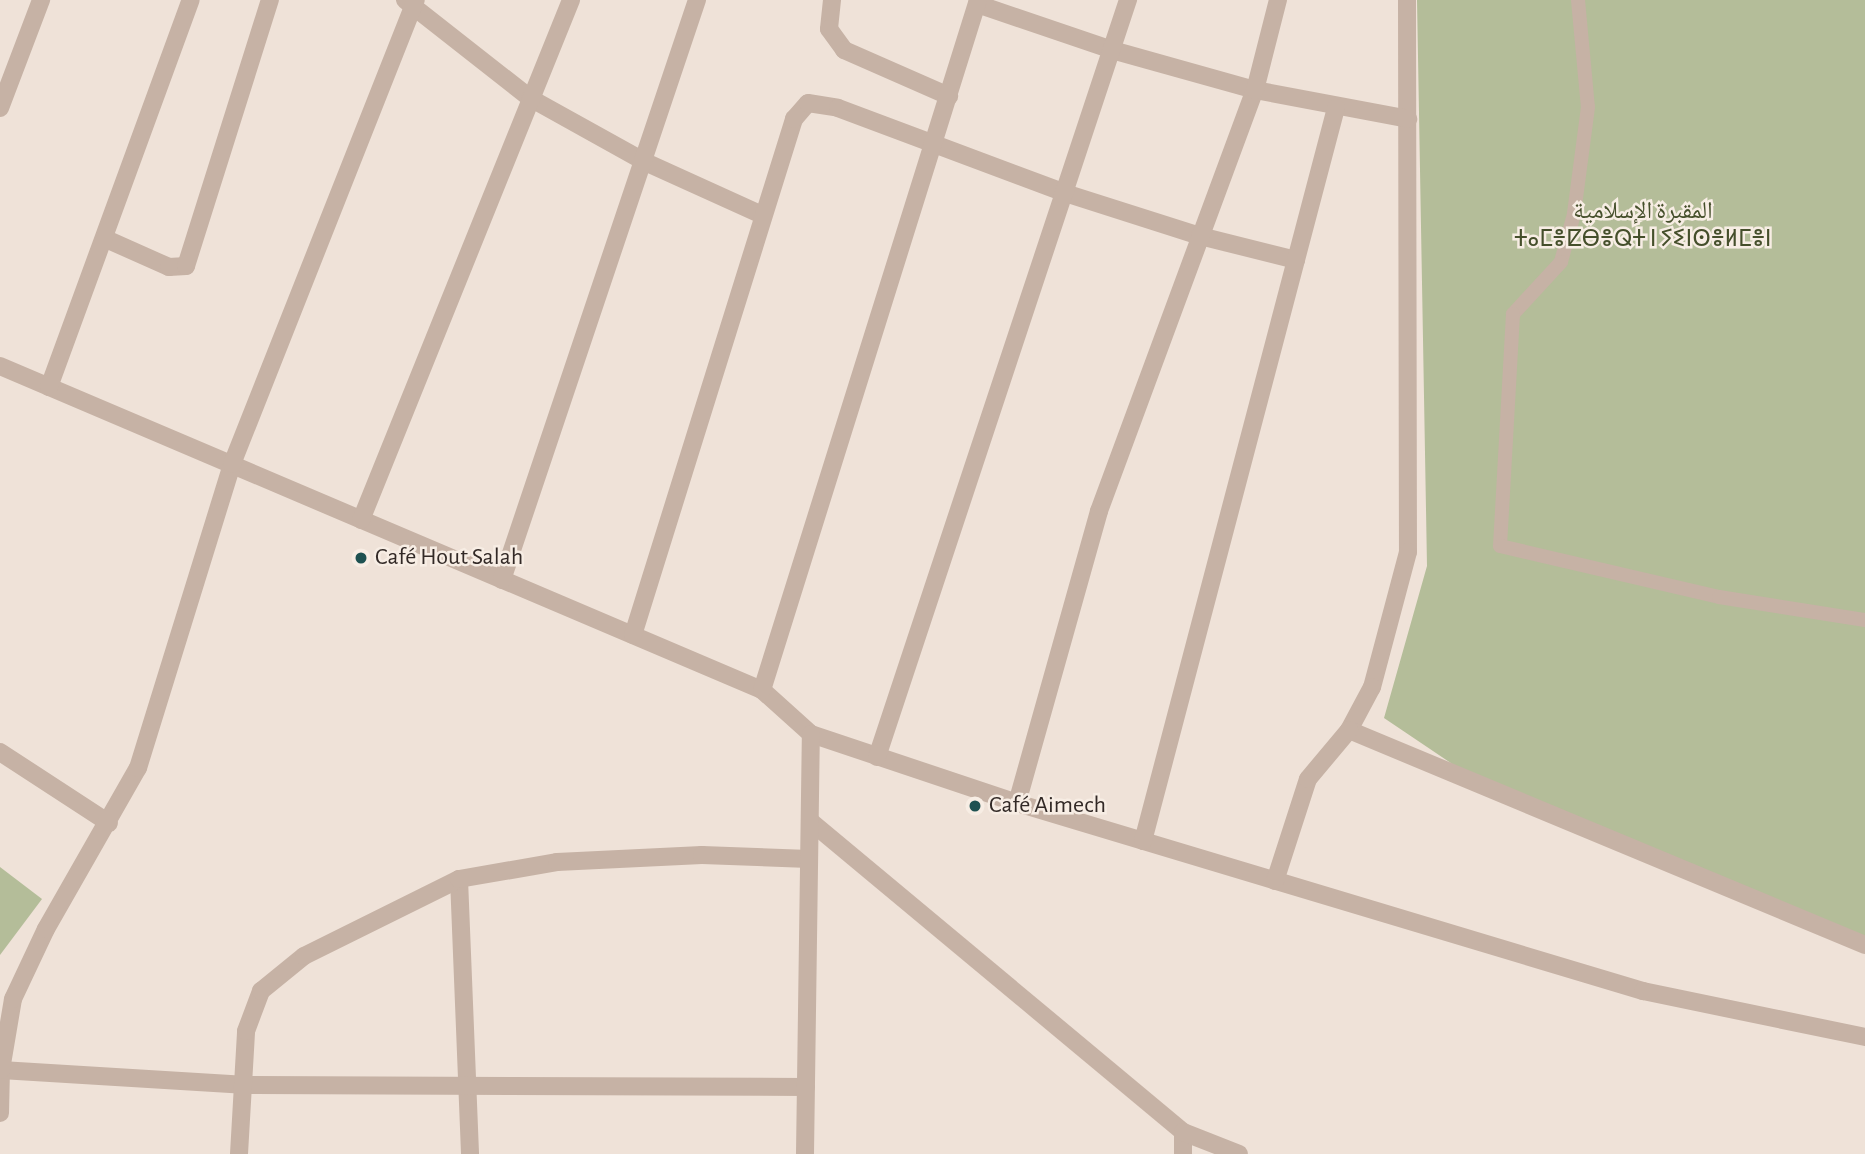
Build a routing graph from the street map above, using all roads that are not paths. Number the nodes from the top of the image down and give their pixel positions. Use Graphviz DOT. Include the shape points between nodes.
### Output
graph roads {
  1 [pos="41,0"];
  2 [pos="191,0"];
  3 [pos="270,0"];
  4 [pos="571,0"];
  5 [pos="697,0"];
  6 [pos="832,0"];
  7 [pos="1128,0"];
  8 [pos="1278,0"];
  9 [pos="1407,0"];
  10 [pos="1578,0"];
  11 [pos="411,2"];
  12 [pos="978,2"];
  13 [pos="1112,50"];
  14 [pos="1255,90"];
  15 [pos="949,96"];
  16 [pos="530,98"];
  17 [pos="0,108"];
  18 [pos="1336,108"];
  19 [pos="1408,119"];
  20 [pos="933,146"];
  21 [pos="643,161"];
  22 [pos="1065,193"];
  23 [pos="762,215"];
  24 [pos="1200,236"];
  25 [pos="107,239"];
  26 [pos="1296,260"];
  27 [pos="0,366"];
  28 [pos="49,387"];
  29 [pos="232,464"];
  30 [pos="361,520"];
  31 [pos="502,580"];
  32 [pos="1865,620"];
  33 [pos="633,635"];
  34 [pos="762,690"];
  35 [pos="1349,730"];
  36 [pos="811,734"];
  37 [pos="0,752"];
  38 [pos="877,757"];
  39 [pos="1017,803"];
  40 [pos="810,821"];
  41 [pos="109,823"];
  42 [pos="1143,841"];
  43 [pos="809,859"];
  44 [pos="459,879"];
  45 [pos="1275,881"];
  46 [pos="1865,945"];
  47 [pos="1865,1037"];
  48 [pos="1,1070"];
  49 [pos="243,1085"];
  50 [pos="471,1086"];
  51 [pos="806,1087"];
  52 [pos="0,1113"];
  53 [pos="1184,1132"];
  54 [pos="239,1154"];
  55 [pos="470,1154"];
  56 [pos="805,1154"];
  57 [pos="1183,1154"];
  58 [pos="1239,1154"];
  1 -- 17 [label="street"];
  2 -- 25 [label="street"];
  3 -- 25 [label="street" via="186,266 169,267"];
  4 -- 16 [label="street"];
  5 -- 21 [label="street"];
  6 -- 15 [label="street" via="829,29 844,50"];
  7 -- 13 [label="street"];
  8 -- 14 [label="street"];
  9 -- 19 [label="street"];
  10 -- 32 [label="lane" via="1588,107 1574,214 1561,262 1513,314 1500,546 1718,597"];
  11 -- 16 [label="street"];
  11 -- 29 [label="street"];
  12 -- 13 [label="street"];
  12 -- 15 [label="street"];
  13 -- 14 [label="street"];
  13 -- 22 [label="street"];
  14 -- 18 [label="street"];
  14 -- 24 [label="street"];
  15 -- 20 [label="street"];
  16 -- 21 [label="street"];
  16 -- 30 [label="street"];
  18 -- 19 [label="street"];
  18 -- 26 [label="street"];
  19 -- 35 [label="street" via="1408,552 1372,687"];
  20 -- 22 [label="street"];
  20 -- 23 [label="street" via="838,108 808,103 794,120"];
  20 -- 34 [label="street"];
  21 -- 23 [label="street"];
  21 -- 31 [label="street"];
  22 -- 24 [label="street"];
  22 -- 38 [label="street"];
  23 -- 33 [label="street"];
  24 -- 26 [label="street"];
  24 -- 39 [label="street" via="1099,511"];
  25 -- 28 [label="street"];
  26 -- 42 [label="street"];
  27 -- 28 [label="street"];
  28 -- 29 [label="street"];
  29 -- 30 [label="street"];
  29 -- 41 [label="street" via="148,738"];
  30 -- 31 [label="street"];
  31 -- 33 [label="street"];
  33 -- 34 [label="street"];
  34 -- 36 [label="street"];
  35 -- 45 [label="street" via="1308,779"];
  35 -- 46 [label="street"];
  36 -- 38 [label="street"];
  36 -- 40 [label="street"];
  37 -- 41 [label="street"];
  38 -- 39 [label="street"];
  39 -- 42 [label="street"];
  40 -- 43 [label="street"];
  40 -- 53 [label="street"];
  41 -- 48 [label="street" via="46,929 13,999"];
  42 -- 45 [label="street"];
  43 -- 44 [label="street" via="702,855 557,862"];
  43 -- 51 [label="street"];
  44 -- 49 [label="street" via="282,970 261,990 246,1031"];
  44 -- 50 [label="street"];
  45 -- 47 [label="street" via="1643,991"];
  48 -- 49 [label="street"];
  48 -- 52 [label="street"];
  49 -- 50 [label="street"];
  49 -- 54 [label="street"];
  50 -- 51 [label="street"];
  50 -- 55 [label="street"];
  51 -- 56 [label="street"];
  53 -- 57 [label="street"];
  53 -- 58 [label="street"];
}
